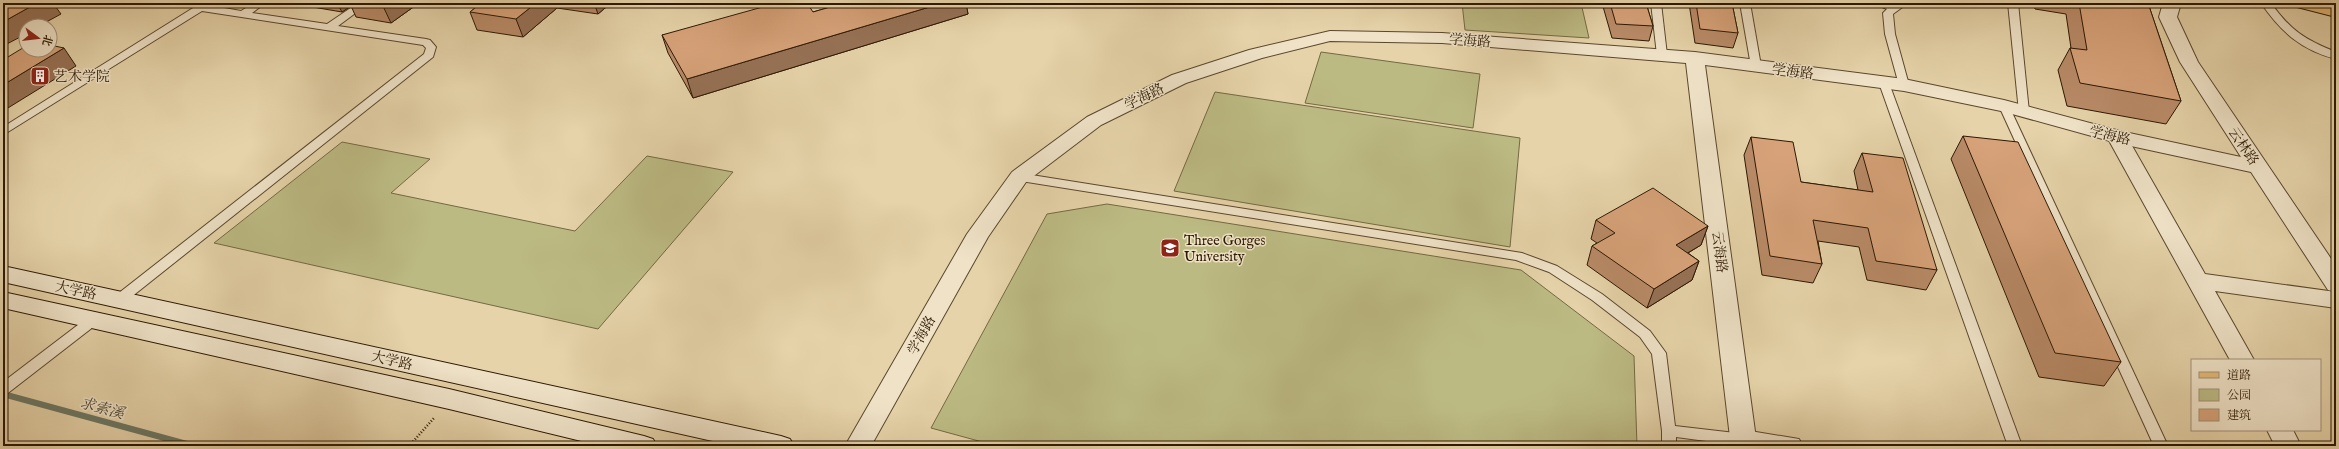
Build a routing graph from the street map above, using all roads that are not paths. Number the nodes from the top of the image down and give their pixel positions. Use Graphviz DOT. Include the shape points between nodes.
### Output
graph roads {
  1 [pos="188,3"];
  2 [pos="260,3"];
  3 [pos="364,3"];
  4 [pos="1656,3"];
  5 [pos="1745,3"];
  6 [pos="1876,3"];
  7 [pos="2013,3"];
  8 [pos="2172,3"];
  9 [pos="2266,3"];
  10 [pos="2303,3"];
  11 [pos="2318,3"];
  12 [pos="1899,6"];
  13 [pos="200,8"];
  14 [pos="2336,8"];
  15 [pos="2336,12"];
  16 [pos="242,15"];
  17 [pos="328,28"];
  18 [pos="1662,55"];
  19 [pos="2336,56"];
  20 [pos="1695,58"];
  21 [pos="1756,66"];
  22 [pos="1884,83"];
  23 [pos="1904,85"];
  24 [pos="2004,106"];
  25 [pos="2024,112"];
  26 [pos="3,132"];
  27 [pos="2116,137"];
  28 [pos="2258,167"];
  29 [pos="1019,177"];
  30 [pos="3,274"];
  31 [pos="2199,281"];
  32 [pos="2336,284"];
  33 [pos="120,299"];
  34 [pos="3,300"];
  35 [pos="2336,300"];
  36 [pos="92,321"];
  37 [pos="2241,359"];
  38 [pos="3,389"];
  39 [pos="1669,431"];
  40 [pos="2280,431"];
  41 [pos="1744,443"];
  42 [pos="644,446"];
  43 [pos="781,446"];
  44 [pos="858,446"];
  45 [pos="1669,446"];
  46 [pos="1790,446"];
  47 [pos="2015,446"];
  48 [pos="2161,446"];
  49 [pos="2288,446"];
  1 -- 13 [label="lane"];
  2 -- 16 [label="lane"];
  3 -- 17 [label="lane"];
  4 -- 18 [label="lane"];
  5 -- 21 [label="lane"];
  6 -- 12 [label="lane"];
  7 -- 25 [label="lane"];
  8 -- 28 [label="street, 云林路" via="2168,17 2188,62"];
  9 -- 19 [label="lane" via="2290,34 2302,42"];
  10 -- 15 [label="main road"];
  11 -- 14 [label="main road"];
  12 -- 23 [label="lane" via="1888,13 1890,34"];
  13 -- 16 [label="lane"];
  13 -- 26 [label="lane"];
  16 -- 17 [label="lane"];
  17 -- 33 [label="lane" via="426,42 431,47 429,55"];
  18 -- 20 [label="street, 学海路"];
  18 -- 29 [label="street, 学海路" via="1442,38 1330,36 1256,54 1180,79 1094,121"];
  20 -- 21 [label="street, 学海路"];
  20 -- 41 [label="street, 云海路"];
  21 -- 22 [label="street, 学海路"];
  22 -- 23 [label="street, 学海路"];
  22 -- 47 [label="lane"];
  23 -- 24 [label="street, 学海路"];
  24 -- 25 [label="street, 学海路"];
  24 -- 48 [label="lane"];
  25 -- 27 [label="street, 学海路"];
  27 -- 28 [label="street, 学海路"];
  27 -- 31 [label="street"];
  28 -- 32 [label="street, 云林路"];
  29 -- 39 [label="lane" via="1484,250 1518,256 1553,269 1625,317 1645,334 1659,353"];
  29 -- 44 [label="street, 学海路" via="978,234"];
  30 -- 33 [label="street, 大学路"];
  31 -- 35 [label="street"];
  31 -- 37 [label="street"];
  33 -- 43 [label="street, 大学路"];
  34 -- 36 [label="street, 大学路"];
  36 -- 38 [label="lane"];
  36 -- 42 [label="street, 大学路" via="449,399"];
  39 -- 41 [label="lane"];
  39 -- 45 [label="lane"];
  40 -- 49 [label="street"];
  41 -- 46 [label="street"];
}
